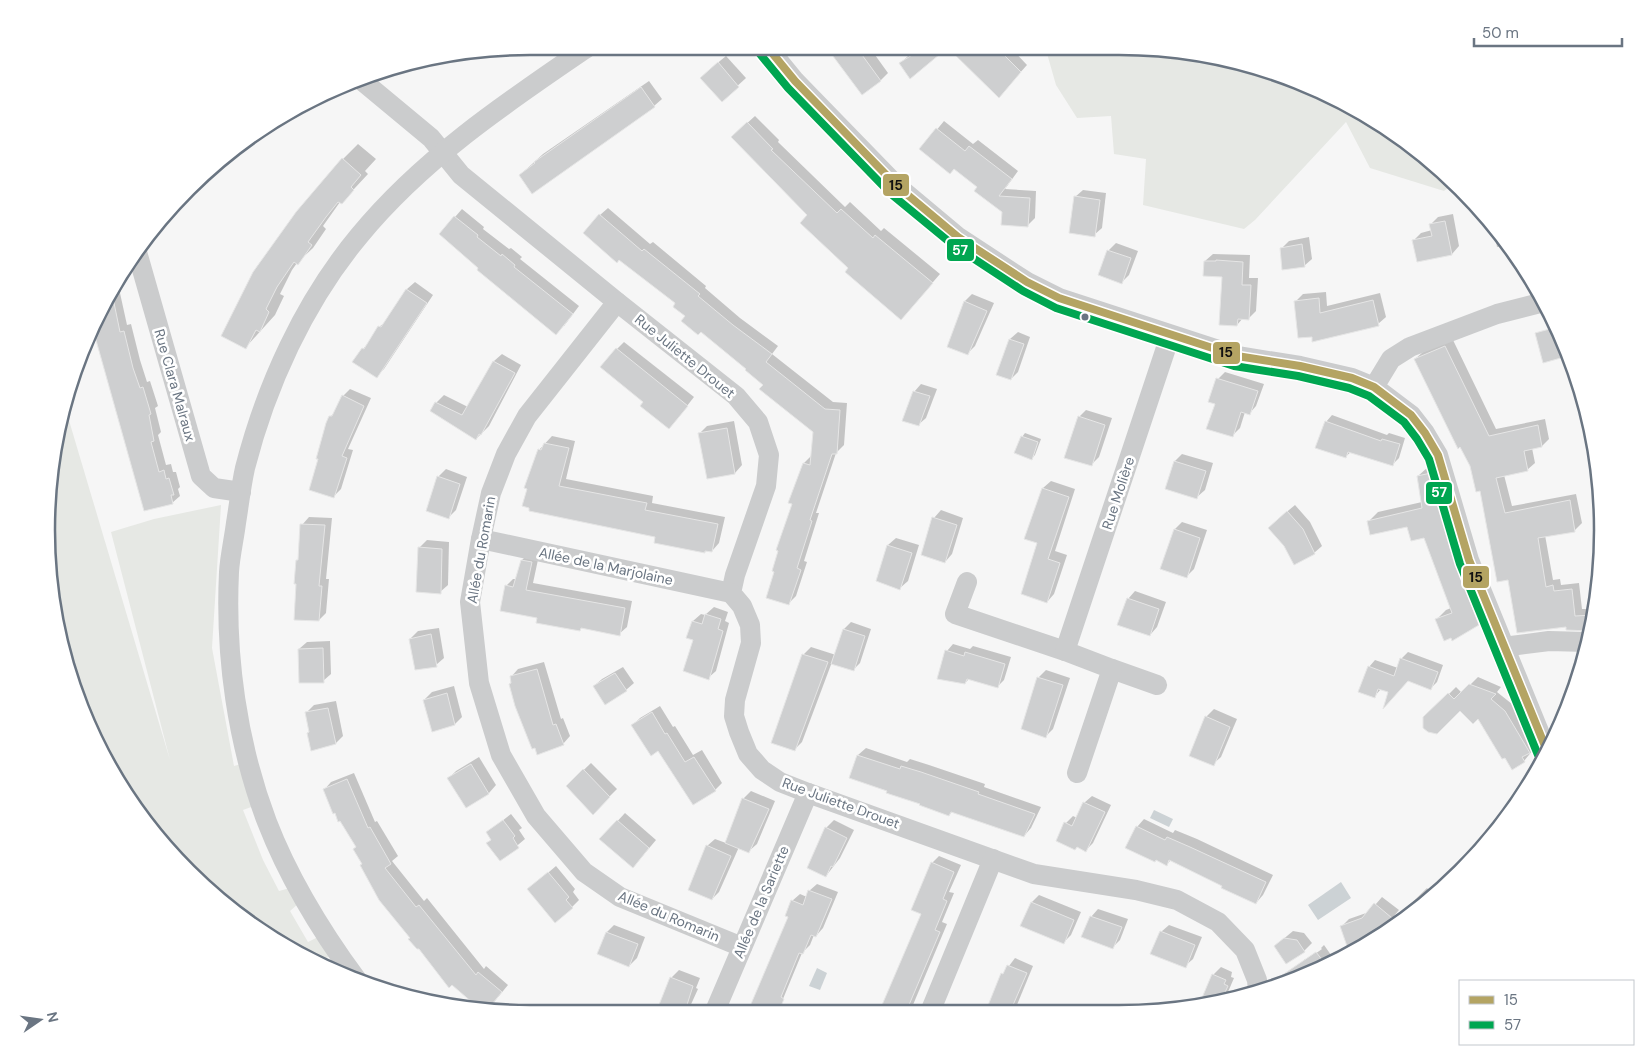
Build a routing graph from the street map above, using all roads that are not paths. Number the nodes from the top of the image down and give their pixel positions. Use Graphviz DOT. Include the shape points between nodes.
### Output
graph roads {
  1 [pos="577,55"];
  2 [pos="774,55"];
  3 [pos="366,84"];
  4 [pos="443,154"];
  5 [pos="140,259"];
  6 [pos="617,302"];
  7 [pos="1536,304"];
  8 [pos="1170,336"];
  9 [pos="1374,386"];
  10 [pos="241,492"];
  11 [pos="481,539"];
  12 [pos="967,582"];
  13 [pos="731,594"];
  14 [pos="1581,642"];
  15 [pos="1503,647"];
  16 [pos="1065,651"];
  17 [pos="1112,670"];
  18 [pos="1157,685"];
  19 [pos="1543,743"];
  20 [pos="1077,774"];
  21 [pos="808,793"];
  22 [pos="993,859"];
  23 [pos="742,947"];
  24 [pos="350,970"];
  25 [pos="1257,984"];
  26 [pos="718,1005"];
  27 [pos="933,1005"];
  1 -- 4 [label="street" via="462,136"];
  2 -- 8 [label="street" via="794,81 897,186 958,237 1027,282 1059,298"];
  3 -- 4 [label="street, Rue Juliette Drouet" via="431,138"];
  4 -- 6 [label="street, Rue Juliette Drouet" via="461,175"];
  4 -- 10 [label="street" via="391,199 357,238 307,313 262,414"];
  5 -- 10 [label="street, Rue Clara Malraux" via="201,476 214,488"];
  6 -- 11 [label="street, Allée du Romarin" via="527,416 506,454 491,493"];
  6 -- 13 [label="street, Rue Juliette Drouet" via="736,396 758,422 769,455 766,486"];
  7 -- 9 [label="street" via="1498,314 1410,347 1391,359"];
  8 -- 9 [label="street" via="1237,356 1300,366"];
  8 -- 16 [label="street, Rue Molière"];
  9 -- 15 [label="street" via="1412,415 1438,456 1469,560"];
  10 -- 24 [label="street" via="229,570 231,671 239,720 266,821 286,867 315,919"];
  11 -- 13 [label="street, Allée de la Marjolaine"];
  11 -- 23 [label="street, Allée du Romarin" via="470,602 479,683 501,755 536,816 584,872 620,896"];
  12 -- 16 [label="street" via="955,614"];
  13 -- 21 [label="street, Rue Juliette Drouet" via="742,606 750,625 751,643 735,700 734,716 739,732 748,754 762,770 780,782"];
  14 -- 15 [label="street" via="1549,641"];
  15 -- 19 [label="street"];
  16 -- 17 [label="street"];
  17 -- 18 [label="street"];
  17 -- 20 [label="street"];
  21 -- 22 [label="street, Rue Juliette Drouet"];
  21 -- 23 [label="street, Allée de la Sariette"];
  22 -- 25 [label="street, Rue Juliette Drouet" via="1034,874 1136,890 1177,900 1218,922 1245,950"];
  22 -- 27 [label="street"];
  23 -- 26 [label="street, Allée de la Sariette"];
}
